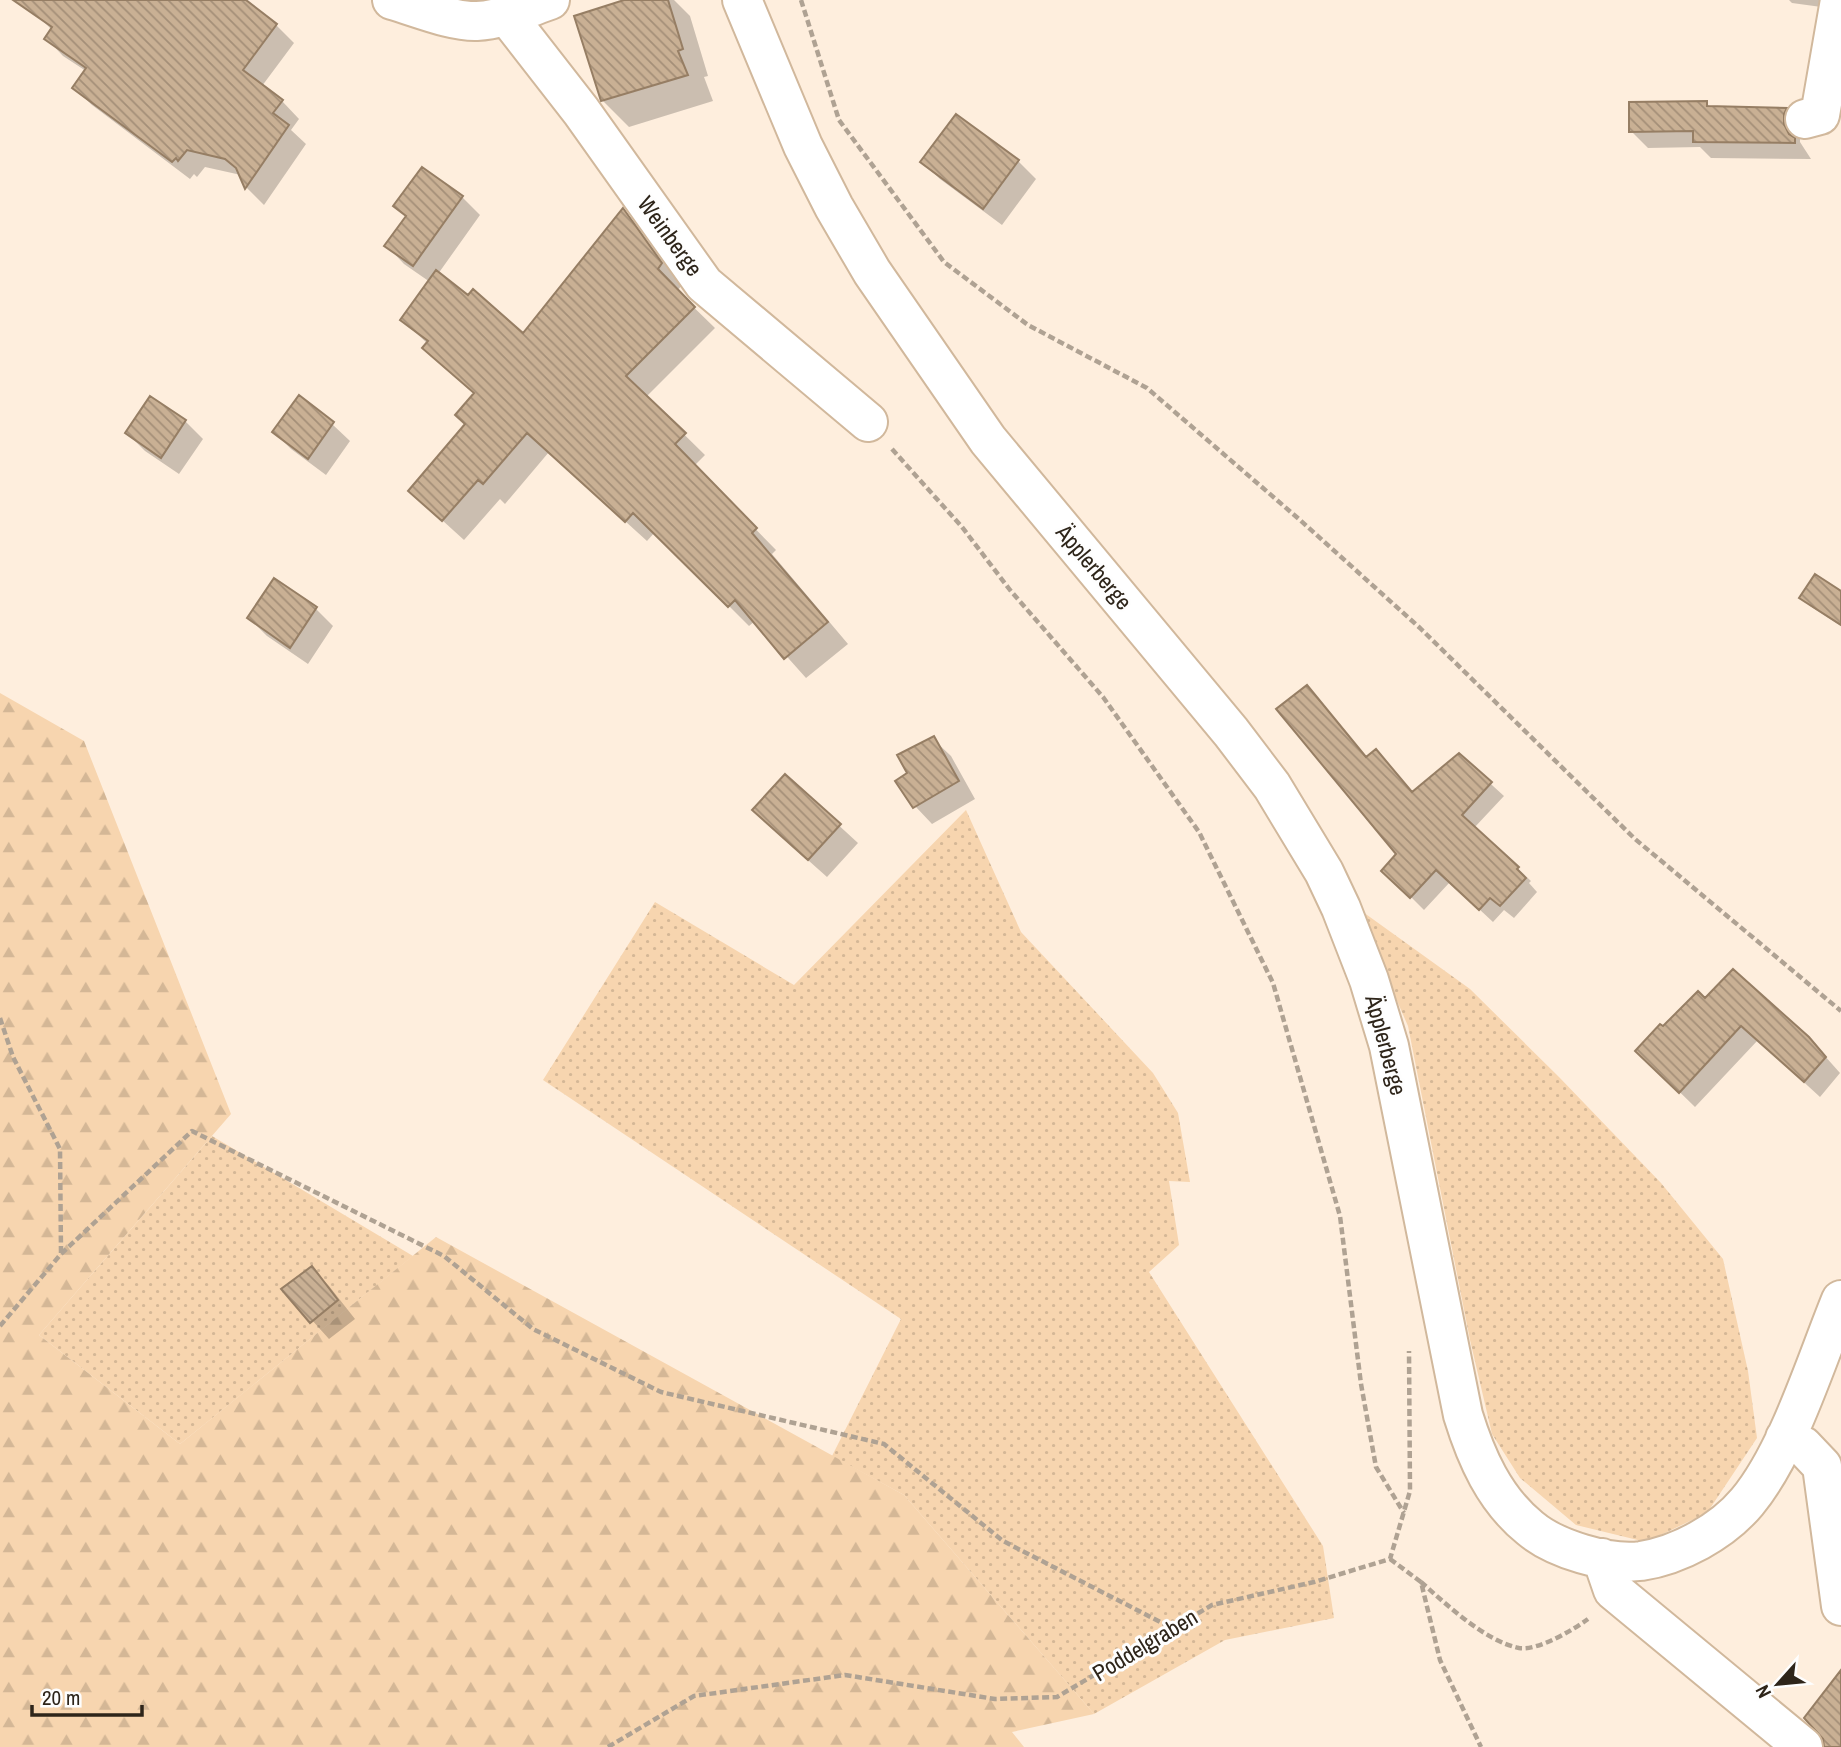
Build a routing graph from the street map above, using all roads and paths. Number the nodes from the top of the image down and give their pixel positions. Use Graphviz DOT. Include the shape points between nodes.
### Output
graph roads {
  1 [pos="393,0"];
  2 [pos="550,0"];
  3 [pos="742,0"];
  4 [pos="800,0"];
  5 [pos="1840,0"];
  6 [pos="507,16"];
  7 [pos="1805,119"];
  8 [pos="868,422"];
  9 [pos="1841,1011"];
  10 [pos="0,1018"];
  11 [pos="61,1254"];
  12 [pos="1841,1300"];
  13 [pos="0,1326"];
  14 [pos="1409,1343"];
  15 [pos="1785,1438"];
  16 [pos="1404,1513"];
  17 [pos="1390,1559"];
  18 [pos="1607,1574"];
  19 [pos="1421,1582"];
  20 [pos="1841,1606"];
  21 [pos="1172,1628"];
  22 [pos="608,1747"];
  23 [pos="1480,1747"];
  24 [pos="1803,1747"];
  1 -- 6 [label="street" via="477,21"];
  2 -- 6 [label="street"];
  3 -- 18 [label="street, Äpplerberge" via="803,146 872,272 988,440 1272,786 1324,872 1369,980 1389,1046 1453,1371 1473,1448 1487,1476 1530,1528"];
  4 -- 9 [label="path" via="839,120 944,262 1028,325 1147,388 1420,628 1635,839"];
  5 -- 7 [label="street" via="1820,115"];
  6 -- 8 [label="street, Weinberge" via="704,284"];
  8 -- 16 [label="path" via="1103,697 1199,832 1273,983 1340,1216 1376,1467"];
  10 -- 11 [label="path" via="13,1057 60,1149"];
  11 -- 13 [label="path"];
  11 -- 21 [label="path" via="192,1131 444,1256 533,1329 662,1392 884,1444 1003,1541"];
  12 -- 15 [label="street, Äpplerberge"];
  14 -- 16 [label="path" via="1410,1491"];
  15 -- 18 [label="street, Äpplerberge" via="1758,1486 1732,1516 1698,1541"];
  15 -- 20 [label="street" via="1803,1446 1822,1466"];
  16 -- 17 [label="path"];
  17 -- 19 [label="path"];
  17 -- 21 [label="path, Poddelgraben" via="1212,1605"];
  18 -- 19 [label="path" via="1586,1621 1548,1643 1521,1648 1486,1634"];
  18 -- 24 [label="street"];
  19 -- 23 [label="path" via="1440,1660"];
  21 -- 22 [label="path, Poddelgraben" via="1057,1697 995,1699 845,1675 694,1696"];
}
